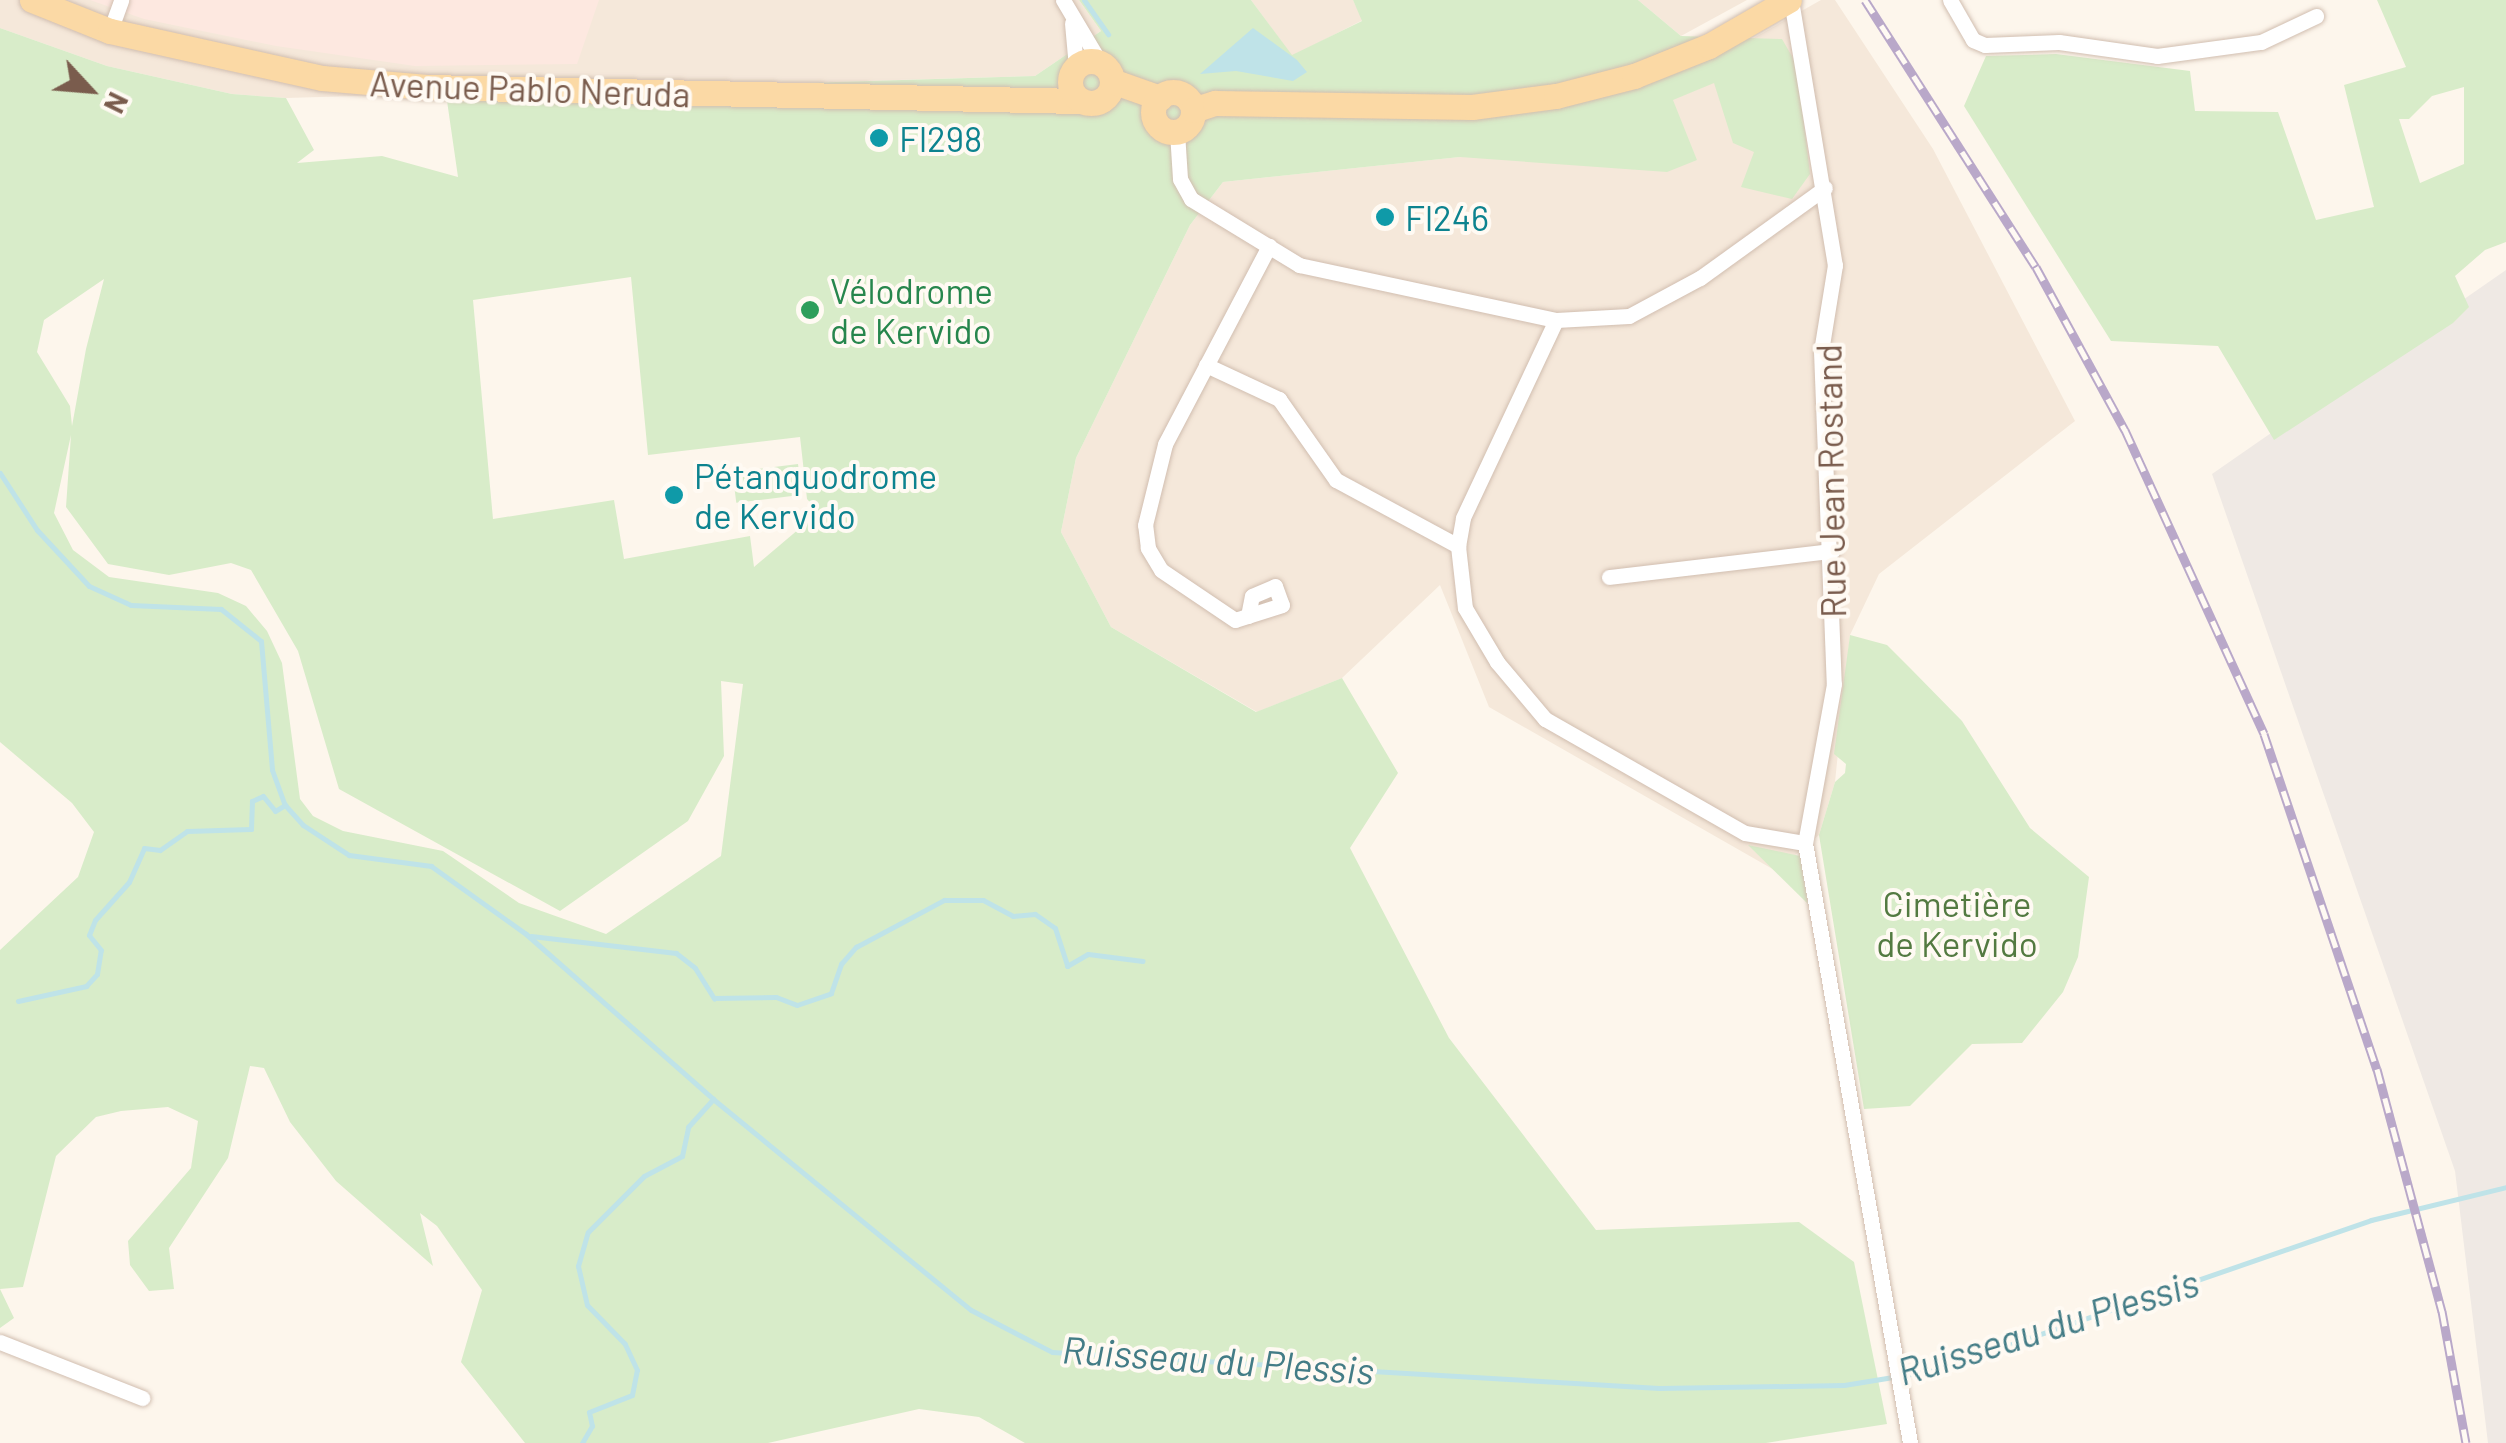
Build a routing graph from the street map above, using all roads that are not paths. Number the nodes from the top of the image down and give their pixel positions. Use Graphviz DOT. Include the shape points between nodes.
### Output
graph roads {
  1 [pos="32,0"];
  2 [pos="121,0"];
  3 [pos="1063,0"];
  4 [pos="1790,0"];
  5 [pos="1950,0"];
  6 [pos="2316,16"];
  7 [pos="110,31"];
  8 [pos="1091,82"];
  9 [pos="1157,106"];
  10 [pos="1193,110"];
  11 [pos="1177,132"];
  12 [pos="1825,188"];
  13 [pos="1269,246"];
  14 [pos="1556,320"];
  15 [pos="1206,365"];
  16 [pos="1458,546"];
  17 [pos="1832,552"];
  18 [pos="1609,576"];
  19 [pos="1248,616"];
  20 [pos="1805,843"];
  21 [pos="0,1342"];
  22 [pos="142,1398"];
  23 [pos="1910,1443"];
  1 -- 7 [label="main road, Avenue Pablo Neruda"];
  2 -- 7 [label="street"];
  3 -- 8 [label="street"];
  3 -- 8 [label="street"];
  4 -- 10 [label="main road" via="1695,52 1556,96 1472,107 1215,104"];
  4 -- 12 [label="street, Rue Jean Rostand"];
  5 -- 6 [label="street" via="1973,40 1984,45 2059,42 2157,56 2261,42"];
  7 -- 8 [label="main road, Avenue Pablo Neruda" via="250,66 427,87 1038,99"];
  8 -- 9 [label="main road"];
  9 -- 10 [label="main road" via="1183,95"];
  9 -- 11 [label="main road" via="1164,130"];
  10 -- 11 [label="main road" via="1191,122"];
  11 -- 13 [label="street" via="1186,193"];
  12 -- 14 [label="street" via="1700,278 1629,316"];
  12 -- 17 [label="street, Rue Jean Rostand" via="1835,264 1821,351"];
  13 -- 14 [label="street" via="1299,265"];
  13 -- 15 [label="street"];
  14 -- 16 [label="street" via="1462,518"];
  15 -- 16 [label="street" via="1279,398 1336,480"];
  15 -- 19 [label="street" via="1165,444 1145,524 1148,548 1161,570 1235,620"];
  16 -- 20 [label="street" via="1465,608 1497,662 1545,719 1745,833"];
  17 -- 18 [label="street"];
  17 -- 20 [label="street, Rue Jean Rostand" via="1834,684"];
  20 -- 23 [label="street"];
  21 -- 22 [label="street"];
}
